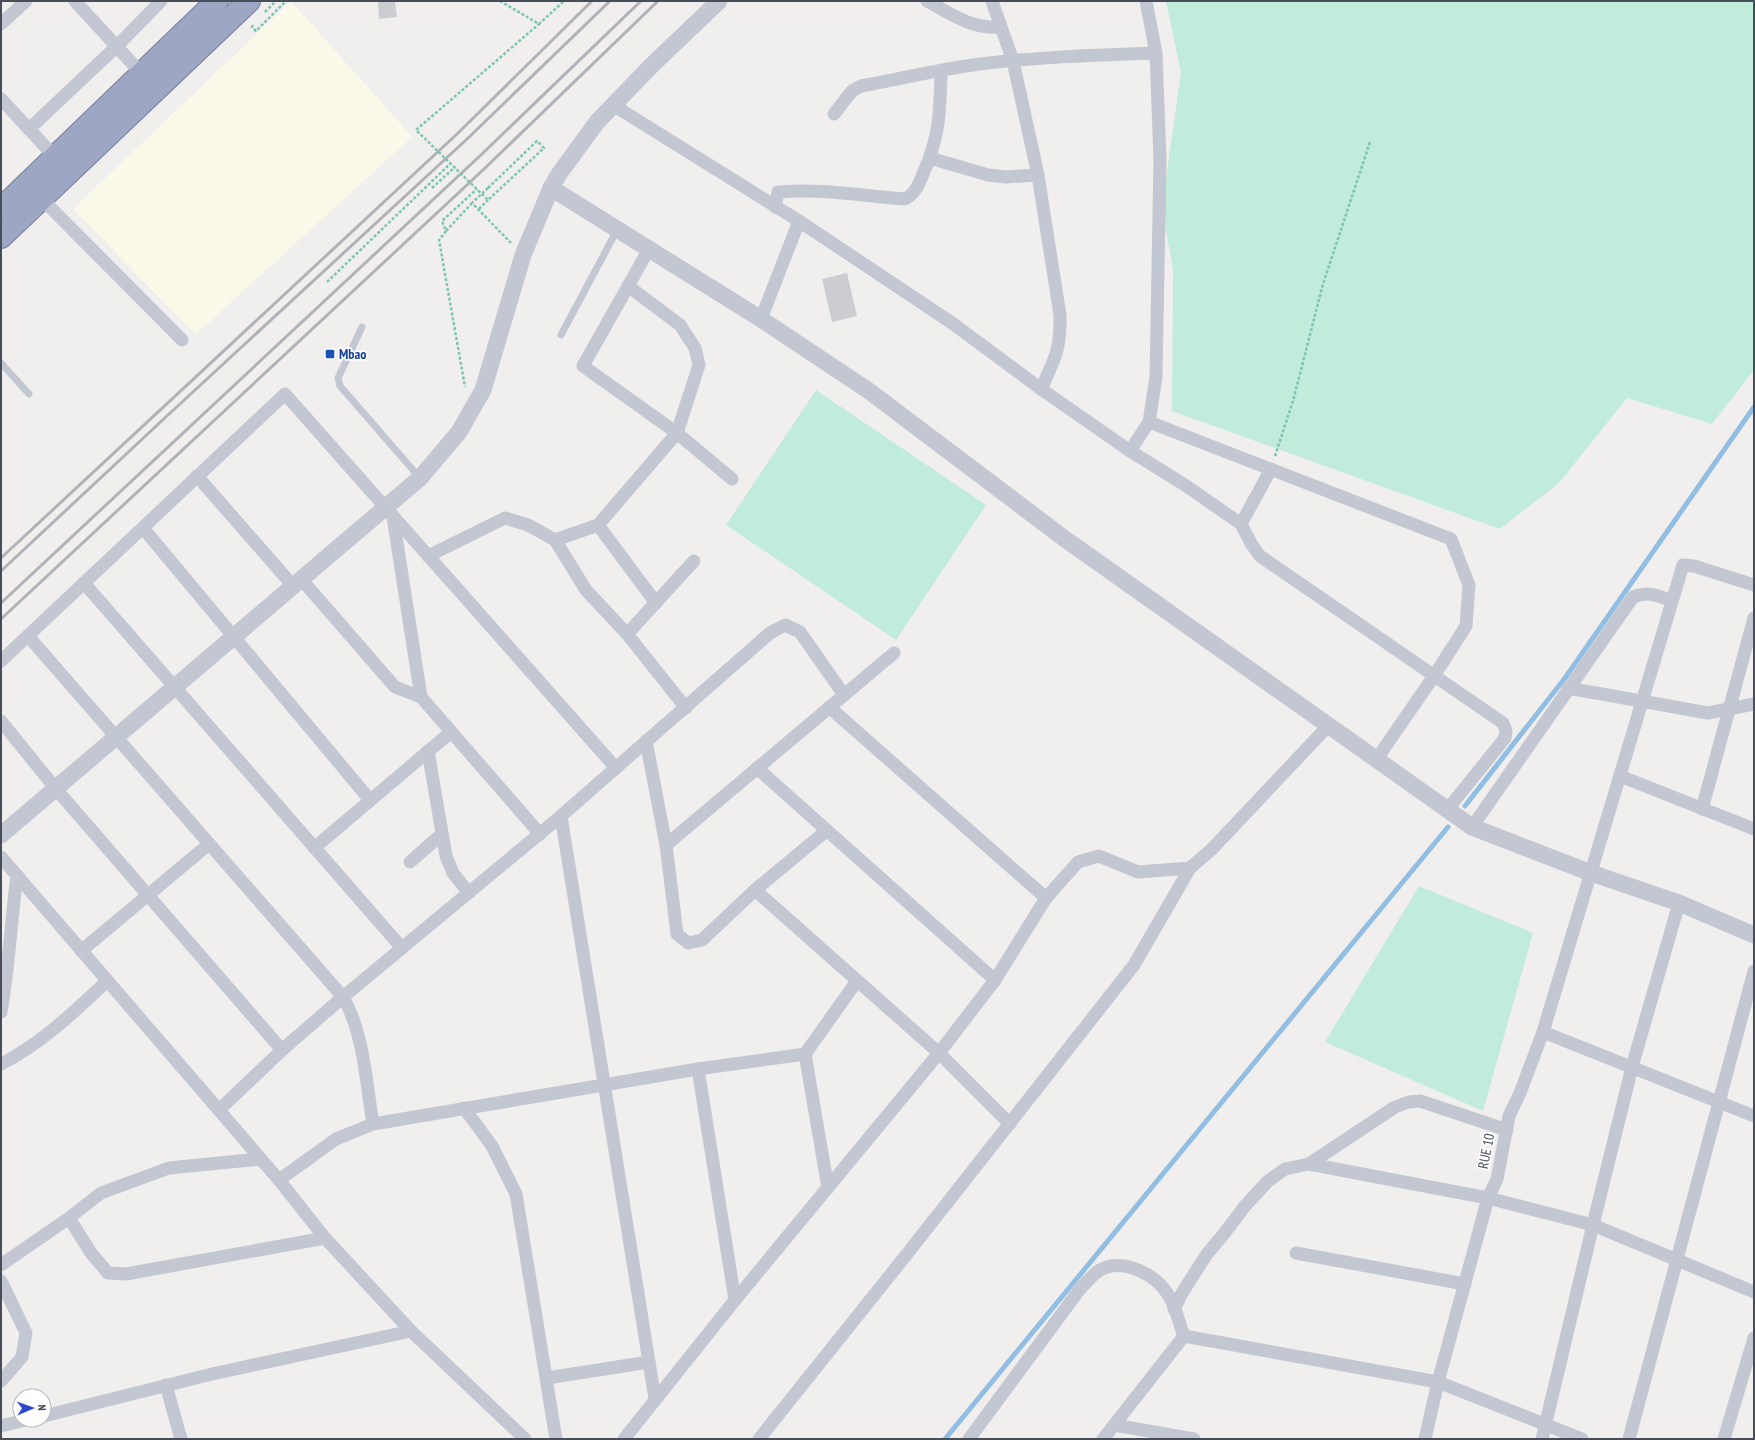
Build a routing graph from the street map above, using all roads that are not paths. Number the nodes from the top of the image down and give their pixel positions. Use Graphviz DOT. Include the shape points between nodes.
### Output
graph roads {
  1 [pos="26,1"];
  2 [pos="75,1"];
  3 [pos="161,1"];
  4 [pos="217,1"];
  5 [pos="719,1"];
  6 [pos="928,1"];
  7 [pos="992,1"];
  8 [pos="1146,1"];
  9 [pos="255,9"];
  10 [pos="1,24"];
  11 [pos="1001,27"];
  12 [pos="117,46"];
  13 [pos="1156,53"];
  14 [pos="1013,60"];
  15 [pos="941,71"];
  16 [pos="141,73"];
  17 [pos="1,99"];
  18 [pos="613,105"];
  19 [pos="834,114"];
  20 [pos="29,129"];
  21 [pos="55,157"];
  22 [pos="930,158"];
  23 [pos="1038,175"];
  24 [pos="551,188"];
  25 [pos="42,199"];
  26 [pos="775,207"];
  27 [pos="1,209"];
  28 [pos="799,222"];
  29 [pos="618,229"];
  30 [pos="1,237"];
  31 [pos="649,249"];
  32 [pos="628,286"];
  33 [pos="760,319"];
  34 [pos="362,327"];
  35 [pos="561,335"];
  36 [pos="182,340"];
  37 [pos="1,363"];
  38 [pos="1041,388"];
  39 [pos="29,394"];
  40 [pos="1149,422"];
  41 [pos="677,433"];
  42 [pos="1130,451"];
  43 [pos="1271,469"];
  44 [pos="197,476"];
  45 [pos="420,478"];
  46 [pos="732,479"];
  47 [pos="389,513"];
  48 [pos="1241,524"];
  49 [pos="598,525"];
  50 [pos="143,528"];
  51 [pos="555,540"];
  52 [pos="428,556"];
  53 [pos="694,561"];
  54 [pos="84,583"];
  55 [pos="298,583"];
  56 [pos="1754,585"];
  57 [pos="1672,601"];
  58 [pos="656,603"];
  59 [pos="1754,618"];
  60 [pos="627,634"];
  61 [pos="28,636"];
  62 [pos="234,638"];
  63 [pos="894,653"];
  64 [pos="1,661"];
  65 [pos="1434,676"];
  66 [pos="175,688"];
  67 [pos="1568,688"];
  68 [pos="844,695"];
  69 [pos="421,698"];
  70 [pos="1642,701"];
  71 [pos="1754,704"];
  72 [pos="829,707"];
  73 [pos="686,708"];
  74 [pos="1729,708"];
  75 [pos="1,721"];
  76 [pos="1329,725"];
  77 [pos="451,732"];
  78 [pos="116,738"];
  79 [pos="646,741"];
  80 [pos="428,751"];
  81 [pos="1376,760"];
  82 [pos="616,768"];
  83 [pos="757,768"];
  84 [pos="1620,776"];
  85 [pos="56,789"];
  86 [pos="370,800"];
  87 [pos="1702,809"];
  88 [pos="1446,810"];
  89 [pos="562,816"];
  90 [pos="1472,827"];
  91 [pos="1754,829"];
  92 [pos="826,831"];
  93 [pos="442,834"];
  94 [pos="540,834"];
  95 [pos="1,836"];
  96 [pos="209,844"];
  97 [pos="666,845"];
  98 [pos="314,848"];
  99 [pos="1,857"];
  100 [pos="410,862"];
  101 [pos="1190,868"];
  102 [pos="1591,873"];
  103 [pos="17,875"];
  104 [pos="755,890"];
  105 [pos="469,893"];
  106 [pos="147,895"];
  107 [pos="1046,898"];
  108 [pos="1678,903"];
  109 [pos="1754,935"];
  110 [pos="402,948"];
  111 [pos="81,951"];
  112 [pos="1754,971"];
  113 [pos="995,980"];
  114 [pos="107,981"];
  115 [pos="857,981"];
  116 [pos="343,997"];
  117 [pos="1,1012"];
  118 [pos="1543,1032"];
  119 [pos="282,1050"];
  120 [pos="939,1053"];
  121 [pos="805,1054"];
  122 [pos="1,1064"];
  123 [pos="1632,1067"];
  124 [pos="698,1069"];
  125 [pos="603,1084"];
  126 [pos="1719,1102"];
  127 [pos="464,1108"];
  128 [pos="219,1110"];
  129 [pos="1754,1116"];
  130 [pos="373,1124"];
  131 [pos="1010,1124"];
  132 [pos="1507,1130"];
  133 [pos="260,1159"];
  134 [pos="1309,1164"];
  135 [pos="279,1180"];
  136 [pos="828,1188"];
  137 [pos="1488,1198"];
  138 [pos="69,1218"];
  139 [pos="1593,1225"];
  140 [pos="325,1238"];
  141 [pos="1296,1253"];
  142 [pos="1677,1260"];
  143 [pos="1,1265"];
  144 [pos="1,1281"];
  145 [pos="1465,1284"];
  146 [pos="1754,1292"];
  147 [pos="735,1300"];
  148 [pos="1174,1309"];
  149 [pos="411,1331"];
  150 [pos="1184,1336"];
  151 [pos="1754,1338"];
  152 [pos="649,1362"];
  153 [pos="548,1378"];
  154 [pos="1,1381"];
  155 [pos="1438,1382"];
  156 [pos="166,1385"];
  157 [pos="655,1399"];
  158 [pos="52,1414"];
  159 [pos="12,1423"];
  160 [pos="1114,1425"];
  161 [pos="1546,1425"];
  162 [pos="1,1426"];
  163 [pos="181,1439"];
  164 [pos="525,1439"];
  165 [pos="556,1439"];
  166 [pos="624,1439"];
  167 [pos="759,1439"];
  168 [pos="969,1439"];
  169 [pos="1103,1439"];
  170 [pos="1194,1439"];
  171 [pos="1425,1439"];
  172 [pos="1542,1439"];
  173 [pos="1582,1439"];
  174 [pos="1628,1439"];
  175 [pos="1724,1439"];
  1 -- 10 [label="street"];
  2 -- 12 [label="street"];
  3 -- 12 [label="street"];
  4 -- 16 [label="highway"];
  5 -- 18 [label="street"];
  6 -- 11 [label="street" via="978,26"];
  7 -- 11 [label="street"];
  8 -- 13 [label="street"];
  9 -- 25 [label="highway"];
  11 -- 14 [label="street"];
  12 -- 16 [label="street"];
  12 -- 20 [label="street"];
  13 -- 14 [label="street"];
  13 -- 40 [label="street" via="1160,160 1158,310 1156,377"];
  14 -- 15 [label="street"];
  14 -- 23 [label="street"];
  15 -- 19 [label="street" via="861,86 852,91"];
  15 -- 22 [label="street" via="940,118"];
  16 -- 21 [label="highway"];
  17 -- 20 [label="street"];
  18 -- 24 [label="street" via="581,143"];
  18 -- 26 [label="street"];
  20 -- 21 [label="street"];
  21 -- 27 [label="highway"];
  22 -- 23 [label="street" via="988,175"];
  22 -- 26 [label="street" via="916,190 906,199 792,191 778,192"];
  23 -- 38 [label="street" via="1061,335 1056,356"];
  24 -- 29 [label="street"];
  24 -- 45 [label="street" via="523,255 483,390 459,432"];
  25 -- 30 [label="highway"];
  25 -- 36 [label="street"];
  26 -- 28 [label="street"];
  28 -- 33 [label="street"];
  28 -- 38 [label="street" via="952,323"];
  29 -- 31 [label="street"];
  29 -- 35 [label="lane"];
  31 -- 32 [label="street"];
  31 -- 33 [label="street"];
  32 -- 41 [label="street" via="680,325 695,348 699,365"];
  32 -- 41 [label="street" via="583,366"];
  33 -- 76 [label="street" via="869,391 1065,539"];
  34 -- 45 [label="lane" via="338,378 340,386"];
  37 -- 39 [label="lane"];
  38 -- 42 [label="street"];
  40 -- 42 [label="street"];
  40 -- 43 [label="street"];
  41 -- 46 [label="street"];
  41 -- 49 [label="street"];
  42 -- 48 [label="street"];
  43 -- 48 [label="street"];
  43 -- 65 [label="street" via="1451,540 1469,586 1466,626"];
  44 -- 47 [label="street" via="285,394"];
  44 -- 50 [label="street"];
  44 -- 55 [label="street"];
  45 -- 47 [label="street"];
  47 -- 52 [label="street"];
  47 -- 55 [label="street"];
  47 -- 69 [label="street"];
  48 -- 65 [label="street" via="1260,556"];
  49 -- 51 [label="street"];
  49 -- 58 [label="street"];
  50 -- 54 [label="street"];
  50 -- 62 [label="street"];
  51 -- 52 [label="street" via="528,525 504,518"];
  51 -- 60 [label="street" via="586,590"];
  52 -- 82 [label="street"];
  53 -- 58 [label="street"];
  54 -- 61 [label="street"];
  54 -- 66 [label="street"];
  55 -- 62 [label="street"];
  55 -- 69 [label="street" via="395,687"];
  56 -- 57 [label="street, RUE 10" via="1694,566 1683,565"];
  57 -- 67 [label="street" via="1651,593 1633,597"];
  57 -- 70 [label="street, RUE 10"];
  58 -- 60 [label="street"];
  59 -- 74 [label="street"];
  60 -- 73 [label="street"];
  61 -- 64 [label="street"];
  61 -- 78 [label="street"];
  62 -- 66 [label="street"];
  62 -- 86 [label="street"];
  63 -- 68 [label="street"];
  65 -- 81 [label="street"];
  65 -- 88 [label="street" via="1503,723 1506,731 1505,738"];
  66 -- 78 [label="street"];
  66 -- 98 [label="street"];
  67 -- 70 [label="street"];
  67 -- 90 [label="street"];
  68 -- 72 [label="street"];
  68 -- 73 [label="street" via="800,632 785,625 770,633"];
  69 -- 77 [label="street"];
  70 -- 74 [label="street" via="1708,713"];
  70 -- 84 [label="street, RUE 10"];
  71 -- 74 [label="street"];
  72 -- 83 [label="street"];
  72 -- 107 [label="street"];
  73 -- 79 [label="street"];
  74 -- 87 [label="street"];
  75 -- 85 [label="street"];
  76 -- 81 [label="street"];
  76 -- 101 [label="street" via="1212,849"];
  77 -- 80 [label="street"];
  77 -- 94 [label="street"];
  78 -- 85 [label="street"];
  78 -- 96 [label="street"];
  79 -- 82 [label="street"];
  79 -- 97 [label="street"];
  80 -- 86 [label="street"];
  80 -- 93 [label="street"];
  81 -- 88 [label="street"];
  82 -- 89 [label="street"];
  83 -- 92 [label="street"];
  83 -- 97 [label="street"];
  84 -- 87 [label="street"];
  84 -- 102 [label="street, RUE 10"];
  85 -- 95 [label="street"];
  85 -- 106 [label="street"];
  86 -- 98 [label="street"];
  87 -- 91 [label="street"];
  88 -- 90 [label="street"];
  89 -- 94 [label="street"];
  89 -- 125 [label="street"];
  90 -- 102 [label="street"];
  92 -- 104 [label="street"];
  92 -- 113 [label="street"];
  93 -- 100 [label="street"];
  93 -- 105 [label="street" via="446,856 453,873"];
  94 -- 105 [label="street"];
  96 -- 106 [label="street"];
  96 -- 116 [label="street"];
  97 -- 104 [label="street" via="677,934 688,943 702,940"];
  98 -- 110 [label="street"];
  99 -- 103 [label="street"];
  101 -- 107 [label="street" via="1138,872 1099,856 1078,862"];
  101 -- 131 [label="street" via="1134,965"];
  102 -- 108 [label="street"];
  102 -- 118 [label="street, RUE 10"];
  103 -- 111 [label="street"];
  103 -- 117 [label="street"];
  104 -- 115 [label="street"];
  105 -- 110 [label="street"];
  106 -- 111 [label="street"];
  106 -- 119 [label="street"];
  107 -- 113 [label="street"];
  108 -- 109 [label="street"];
  108 -- 123 [label="street"];
  110 -- 116 [label="street"];
  111 -- 114 [label="street"];
  112 -- 126 [label="street"];
  113 -- 120 [label="street"];
  114 -- 122 [label="street" via="62,1022 20,1054"];
  114 -- 128 [label="street"];
  115 -- 120 [label="street"];
  115 -- 121 [label="street"];
  116 -- 119 [label="street"];
  116 -- 130 [label="street" via="352,1012 357,1028"];
  118 -- 123 [label="street"];
  118 -- 132 [label="street, RUE 10" via="1509,1116"];
  119 -- 128 [label="street"];
  120 -- 131 [label="street"];
  120 -- 136 [label="street"];
  121 -- 124 [label="street"];
  121 -- 136 [label="street"];
  123 -- 126 [label="street"];
  123 -- 139 [label="street"];
  124 -- 125 [label="street"];
  124 -- 147 [label="street"];
  125 -- 127 [label="street"];
  125 -- 152 [label="street"];
  126 -- 129 [label="street"];
  126 -- 142 [label="street"];
  127 -- 130 [label="street"];
  127 -- 153 [label="street" via="492,1146 516,1194"];
  128 -- 133 [label="street"];
  130 -- 135 [label="street" via="336,1139"];
  131 -- 167 [label="street"];
  132 -- 134 [label="street" via="1420,1101 1409,1102 1395,1107"];
  132 -- 137 [label="street, RUE 10" via="1497,1179"];
  133 -- 135 [label="street"];
  133 -- 138 [label="street" via="169,1168 101,1193"];
  134 -- 137 [label="street"];
  134 -- 148 [label="street" via="1286,1169 1268,1181 1244,1206 1207,1254"];
  135 -- 140 [label="street"];
  136 -- 147 [label="street"];
  137 -- 139 [label="street"];
  137 -- 145 [label="street, RUE 10"];
  138 -- 140 [label="street" via="108,1273 126,1274"];
  138 -- 143 [label="street"];
  139 -- 142 [label="street"];
  139 -- 161 [label="street"];
  140 -- 149 [label="street"];
  141 -- 145 [label="street"];
  142 -- 146 [label="street"];
  142 -- 174 [label="street"];
  144 -- 154 [label="street" via="26,1333 22,1357"];
  145 -- 155 [label="street, RUE 10"];
  147 -- 157 [label="street"];
  148 -- 150 [label="street"];
  148 -- 168 [label="street" via="1169,1296 1158,1281 1146,1274 1125,1266 1114,1265 1100,1270 1080,1289"];
  149 -- 156 [label="street"];
  149 -- 164 [label="street"];
  150 -- 155 [label="street"];
  150 -- 160 [label="street"];
  151 -- 175 [label="street"];
  152 -- 153 [label="street"];
  152 -- 157 [label="street"];
  153 -- 165 [label="street"];
  155 -- 161 [label="street"];
  155 -- 171 [label="street, RUE 10"];
  156 -- 158 [label="street"];
  156 -- 163 [label="street"];
  157 -- 166 [label="street"];
  159 -- 162 [label="street"];
  160 -- 169 [label="street"];
  160 -- 170 [label="street"];
  161 -- 172 [label="street"];
  161 -- 173 [label="street"];
}
